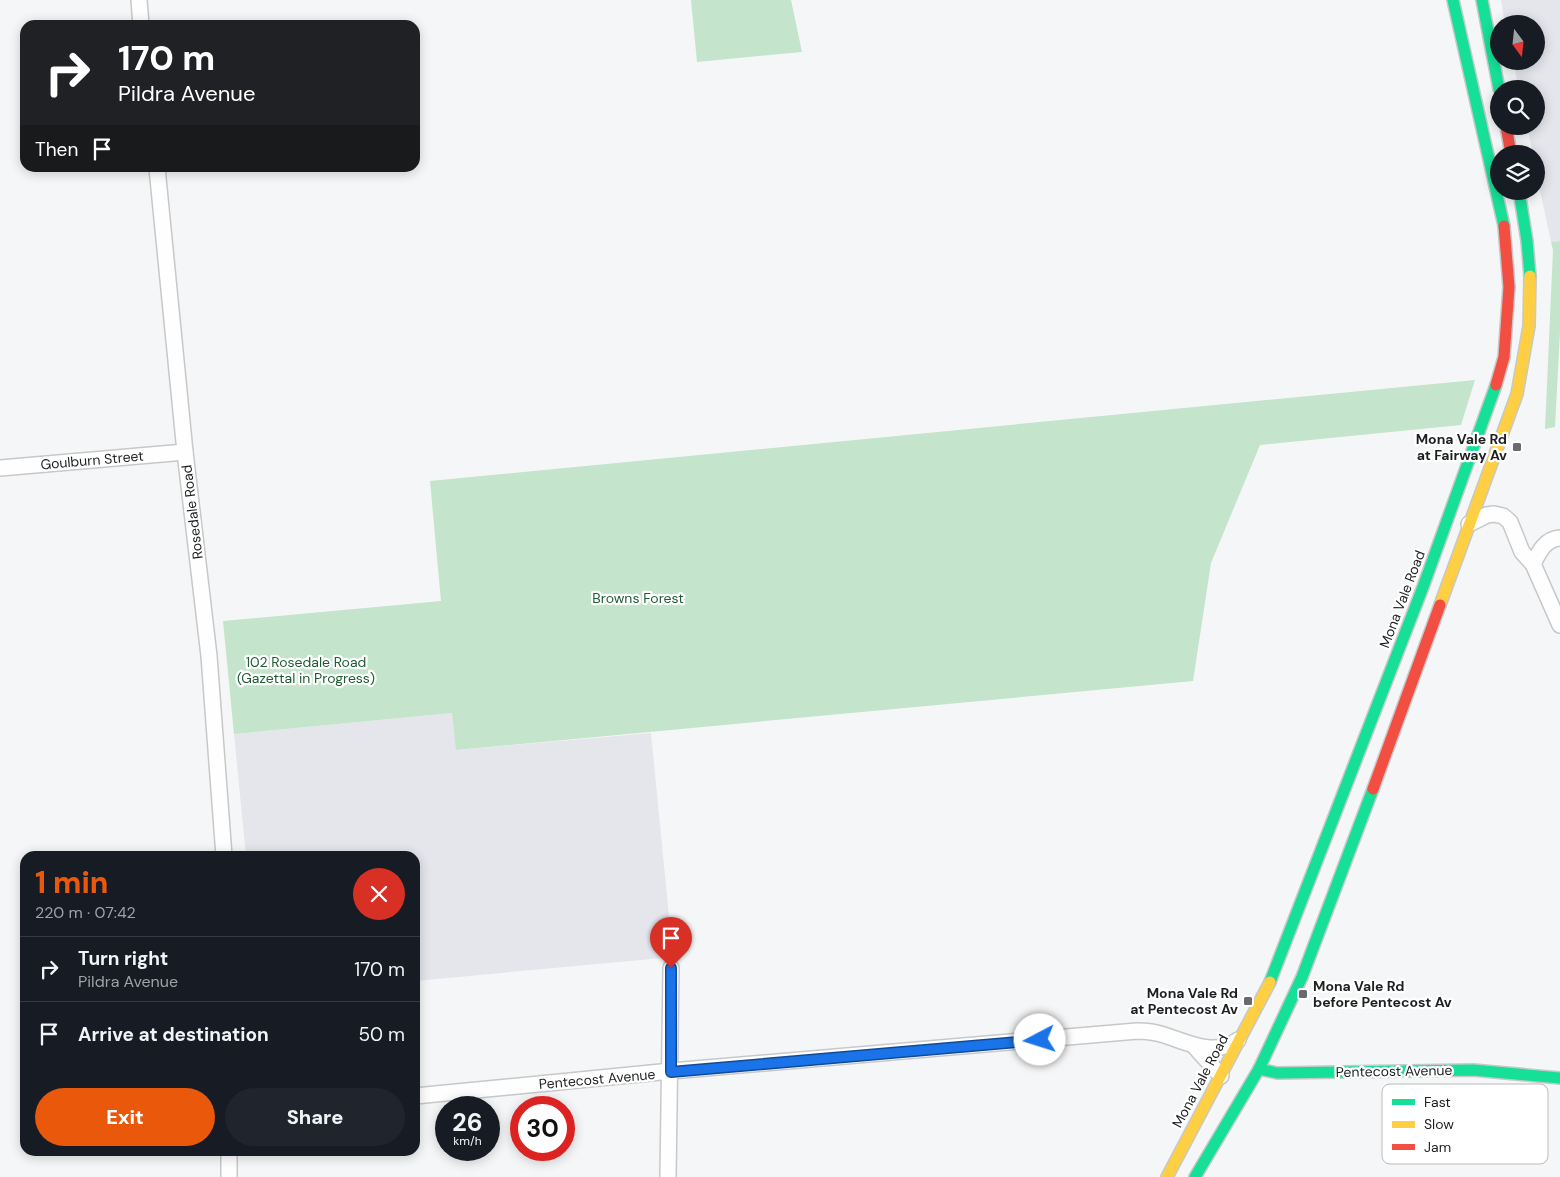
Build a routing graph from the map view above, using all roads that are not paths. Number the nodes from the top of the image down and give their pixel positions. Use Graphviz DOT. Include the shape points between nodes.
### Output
graph roads {
  1 [pos="139,0"];
  2 [pos="1453,0"];
  3 [pos="1482,0"];
  4 [pos="141,20"];
  5 [pos="1497,80"];
  6 [pos="157,172"];
  7 [pos="1520,200"];
  8 [pos="185,452"];
  9 [pos="0,468"];
  10 [pos="1468,524"];
  11 [pos="1560,538"];
  12 [pos="1533,564"];
  13 [pos="1560,625"];
  14 [pos="224,851"];
  15 [pos="671,968"];
  16 [pos="1240,1038"];
  17 [pos="1195,1047"];
  18 [pos="1229,1060"];
  19 [pos="1258,1069"];
  20 [pos="671,1072"];
  21 [pos="1221,1076"];
  22 [pos="1560,1078"];
  23 [pos="420,1096"];
  24 [pos="229,1156"];
  25 [pos="229,1177"];
  26 [pos="668,1177"];
  27 [pos="1167,1177"];
  28 [pos="1195,1177"];
  1 -- 4 [label="street"];
  2 -- 16 [label="main road, Mona Vale Road" via="1504,225 1509,287 1504,357 1423,586 1288,937 1271,979"];
  3 -- 5 [label="main road"];
  6 -- 8 [label="street, Rosedale Road"];
  7 -- 10 [label="main road" via="1530,271 1529,324 1524,357 1517,394"];
  8 -- 9 [label="street, Goulburn Street"];
  8 -- 14 [label="street, Rosedale Road" via="208,656"];
  10 -- 12 [label="street" via="1487,515 1503,516 1510,522 1522,552"];
  10 -- 19 [label="main road" via="1330,906 1302,977"];
  11 -- 12 [label="street" via="1543,545"];
  12 -- 13 [label="street"];
  15 -- 20 [label="street"];
  16 -- 17 [label="street, Pentecost Avenue" via="1222,1048"];
  16 -- 18 [label="main road, Mona Vale Road"];
  17 -- 20 [label="street, Pentecost Avenue" via="1163,1034 1137,1031"];
  17 -- 21 [label="street, Pentecost Avenue"];
  18 -- 19 [label="street, Pentecost Avenue"];
  18 -- 21 [label="main road, Mona Vale Road"];
  19 -- 22 [label="main road, Pentecost Avenue" via="1277,1073 1473,1070"];
  19 -- 28 [label="main road"];
  20 -- 23 [label="street, Pentecost Avenue"];
  20 -- 26 [label="street"];
  21 -- 27 [label="main road, Mona Vale Road"];
  24 -- 25 [label="street"];
}
